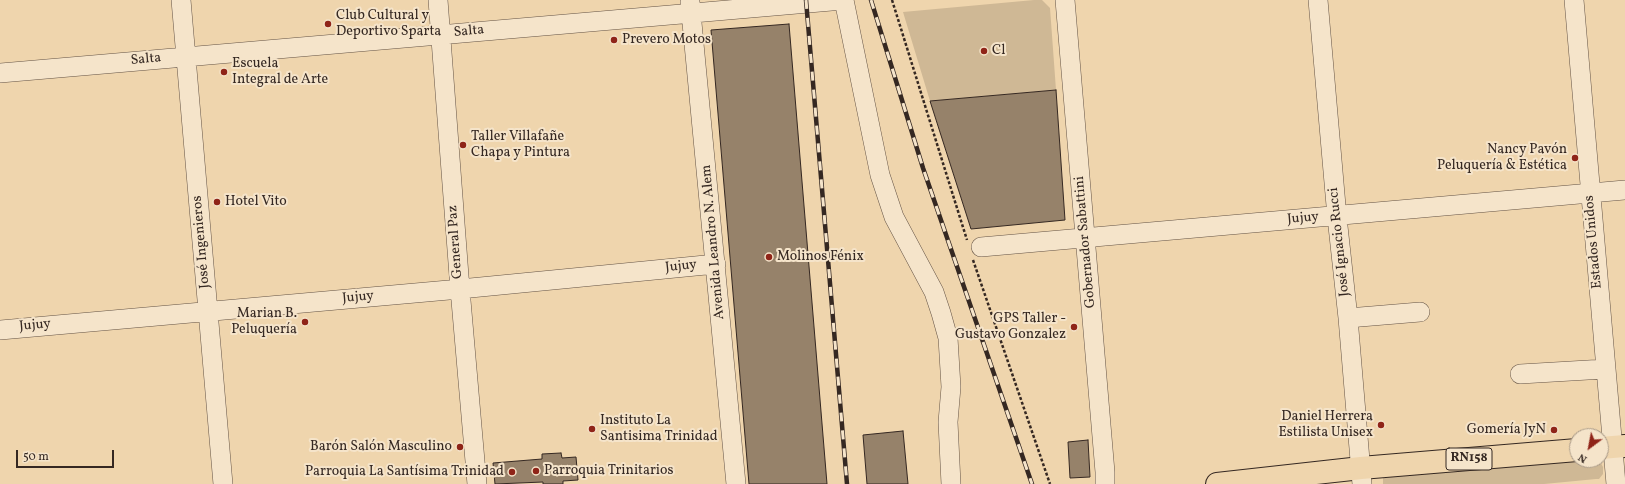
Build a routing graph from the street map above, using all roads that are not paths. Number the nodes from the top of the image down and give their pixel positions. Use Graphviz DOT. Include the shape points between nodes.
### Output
graph roads {
  1 [pos="181,0"];
  2 [pos="438,0"];
  3 [pos="844,0"];
  4 [pos="1065,0"];
  5 [pos="1318,0"];
  6 [pos="1574,0"];
  7 [pos="691,7"];
  8 [pos="441,35"];
  9 [pos="186,57"];
  10 [pos="0,73"];
  11 [pos="1625,190"];
  12 [pos="1590,193"];
  13 [pos="1337,216"];
  14 [pos="1086,239"];
  15 [pos="981,247"];
  16 [pos="716,264"];
  17 [pos="460,289"];
  18 [pos="208,311"];
  19 [pos="1420,312"];
  20 [pos="1348,318"];
  21 [pos="0,330"];
  22 [pos="1605,369"];
  23 [pos="1520,374"];
  24 [pos="1613,447"];
  25 [pos="1569,451"];
  26 [pos="1361,476"];
  27 [pos="223,484"];
  28 [pos="477,484"];
  29 [pos="736,484"];
  30 [pos="951,484"];
  31 [pos="1105,484"];
  32 [pos="1218,484"];
  33 [pos="1616,484"];
  1 -- 9 [label="street, José Ingenieros"];
  2 -- 8 [label="street, General Paz"];
  3 -- 7 [label="street, Salta"];
  3 -- 30 [label="street" via="880,176 894,217 934,292 948,338 951,386 948,422"];
  4 -- 14 [label="street, Gobernador Sabattini"];
  5 -- 13 [label="street, José Ignacio Rucci"];
  6 -- 12 [label="street, Estados Unidos"];
  7 -- 8 [label="street, Salta"];
  7 -- 16 [label="street, Avenida Leandro N. Alem"];
  8 -- 9 [label="street, Salta"];
  8 -- 17 [label="street, General Paz"];
  9 -- 10 [label="street, Salta"];
  9 -- 18 [label="street, José Ingenieros"];
  11 -- 12 [label="street, Jujuy"];
  12 -- 13 [label="street, Jujuy"];
  12 -- 22 [label="street, Estados Unidos"];
  13 -- 14 [label="street, Jujuy"];
  13 -- 20 [label="street, José Ignacio Rucci"];
  14 -- 15 [label="street, Jujuy"];
  14 -- 31 [label="street, Gobernador Sabattini"];
  16 -- 17 [label="street, Jujuy"];
  16 -- 29 [label="street, Avenida Leandro N. Alem"];
  17 -- 18 [label="street, Jujuy"];
  17 -- 28 [label="street, General Paz"];
  18 -- 21 [label="street, Jujuy"];
  18 -- 27 [label="street, José Ingenieros"];
  19 -- 20 [label="street"];
  20 -- 26 [label="street, José Ignacio Rucci"];
  22 -- 23 [label="street"];
  22 -- 24 [label="street, Estados Unidos"];
  24 -- 33 [label="street, Estados Unidos"];
  25 -- 26 [label="highway, RN158"];
  26 -- 32 [label="highway, RN158"];
}
